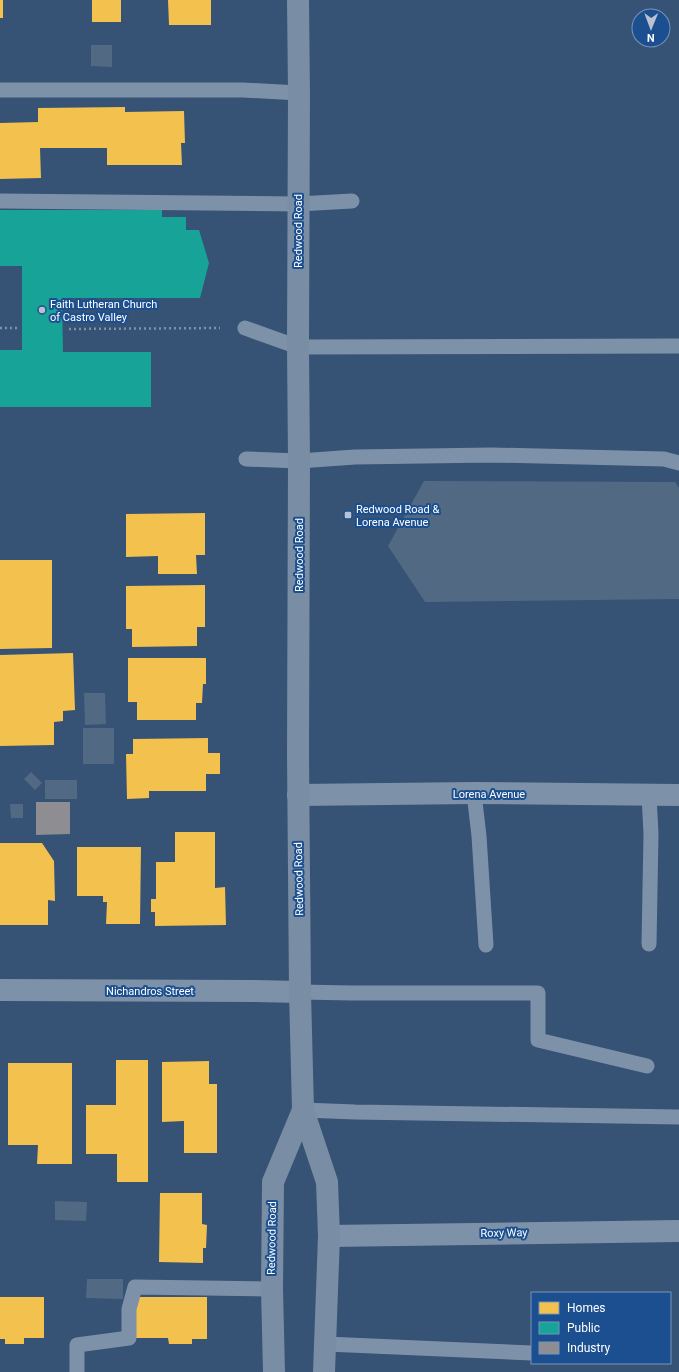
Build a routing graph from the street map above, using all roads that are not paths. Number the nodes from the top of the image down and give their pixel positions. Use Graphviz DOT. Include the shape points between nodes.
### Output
graph roads {
  1 [pos="298,0"];
  2 [pos="0,90"];
  3 [pos="299,93"];
  4 [pos="0,201"];
  5 [pos="352,201"];
  6 [pos="298,204"];
  7 [pos="245,328"];
  8 [pos="679,346"];
  9 [pos="298,348"];
  10 [pos="246,459"];
  11 [pos="299,461"];
  12 [pos="679,462"];
  13 [pos="474,794"];
  14 [pos="298,795"];
  15 [pos="649,795"];
  16 [pos="679,795"];
  17 [pos="649,944"];
  18 [pos="486,945"];
  19 [pos="0,990"];
  20 [pos="300,992"];
  21 [pos="648,1066"];
  22 [pos="303,1110"];
  23 [pos="679,1117"];
  24 [pos="679,1231"];
  25 [pos="329,1236"];
  26 [pos="272,1289"];
  27 [pos="326,1344"];
  28 [pos="531,1353"];
  29 [pos="77,1372"];
  30 [pos="274,1372"];
  31 [pos="324,1372"];
  1 -- 3 [label="main road, Redwood Road"];
  2 -- 3 [label="lane" via="243,90"];
  3 -- 6 [label="main road, Redwood Road"];
  4 -- 6 [label="lane"];
  5 -- 6 [label="lane"];
  6 -- 9 [label="main road, Redwood Road"];
  7 -- 9 [label="lane"];
  8 -- 9 [label="lane"];
  9 -- 11 [label="main road, Redwood Road"];
  10 -- 11 [label="lane"];
  11 -- 12 [label="lane" via="355,457 492,455 664,459"];
  11 -- 14 [label="main road, Redwood Road"];
  13 -- 14 [label="street, Lorena Avenue"];
  13 -- 15 [label="street, Lorena Avenue"];
  13 -- 18 [label="lane"];
  14 -- 20 [label="main road, Redwood Road"];
  15 -- 16 [label="street, Lorena Avenue"];
  15 -- 17 [label="lane"];
  19 -- 20 [label="street, Nichandros Street"];
  20 -- 21 [label="lane" via="538,993 538,1040"];
  20 -- 22 [label="main road, Redwood Road"];
  22 -- 23 [label="lane"];
  22 -- 25 [label="main road, Redwood Road" via="327,1182"];
  22 -- 26 [label="main road, Redwood Road" via="273,1182"];
  24 -- 25 [label="street, Roxy Way"];
  25 -- 27 [label="main road, Redwood Road"];
  26 -- 29 [label="lane" via="135,1287 130,1309 129,1338 77,1345"];
  26 -- 30 [label="main road, Redwood Road"];
  27 -- 28 [label="lane"];
  27 -- 31 [label="main road, Redwood Road"];
}
